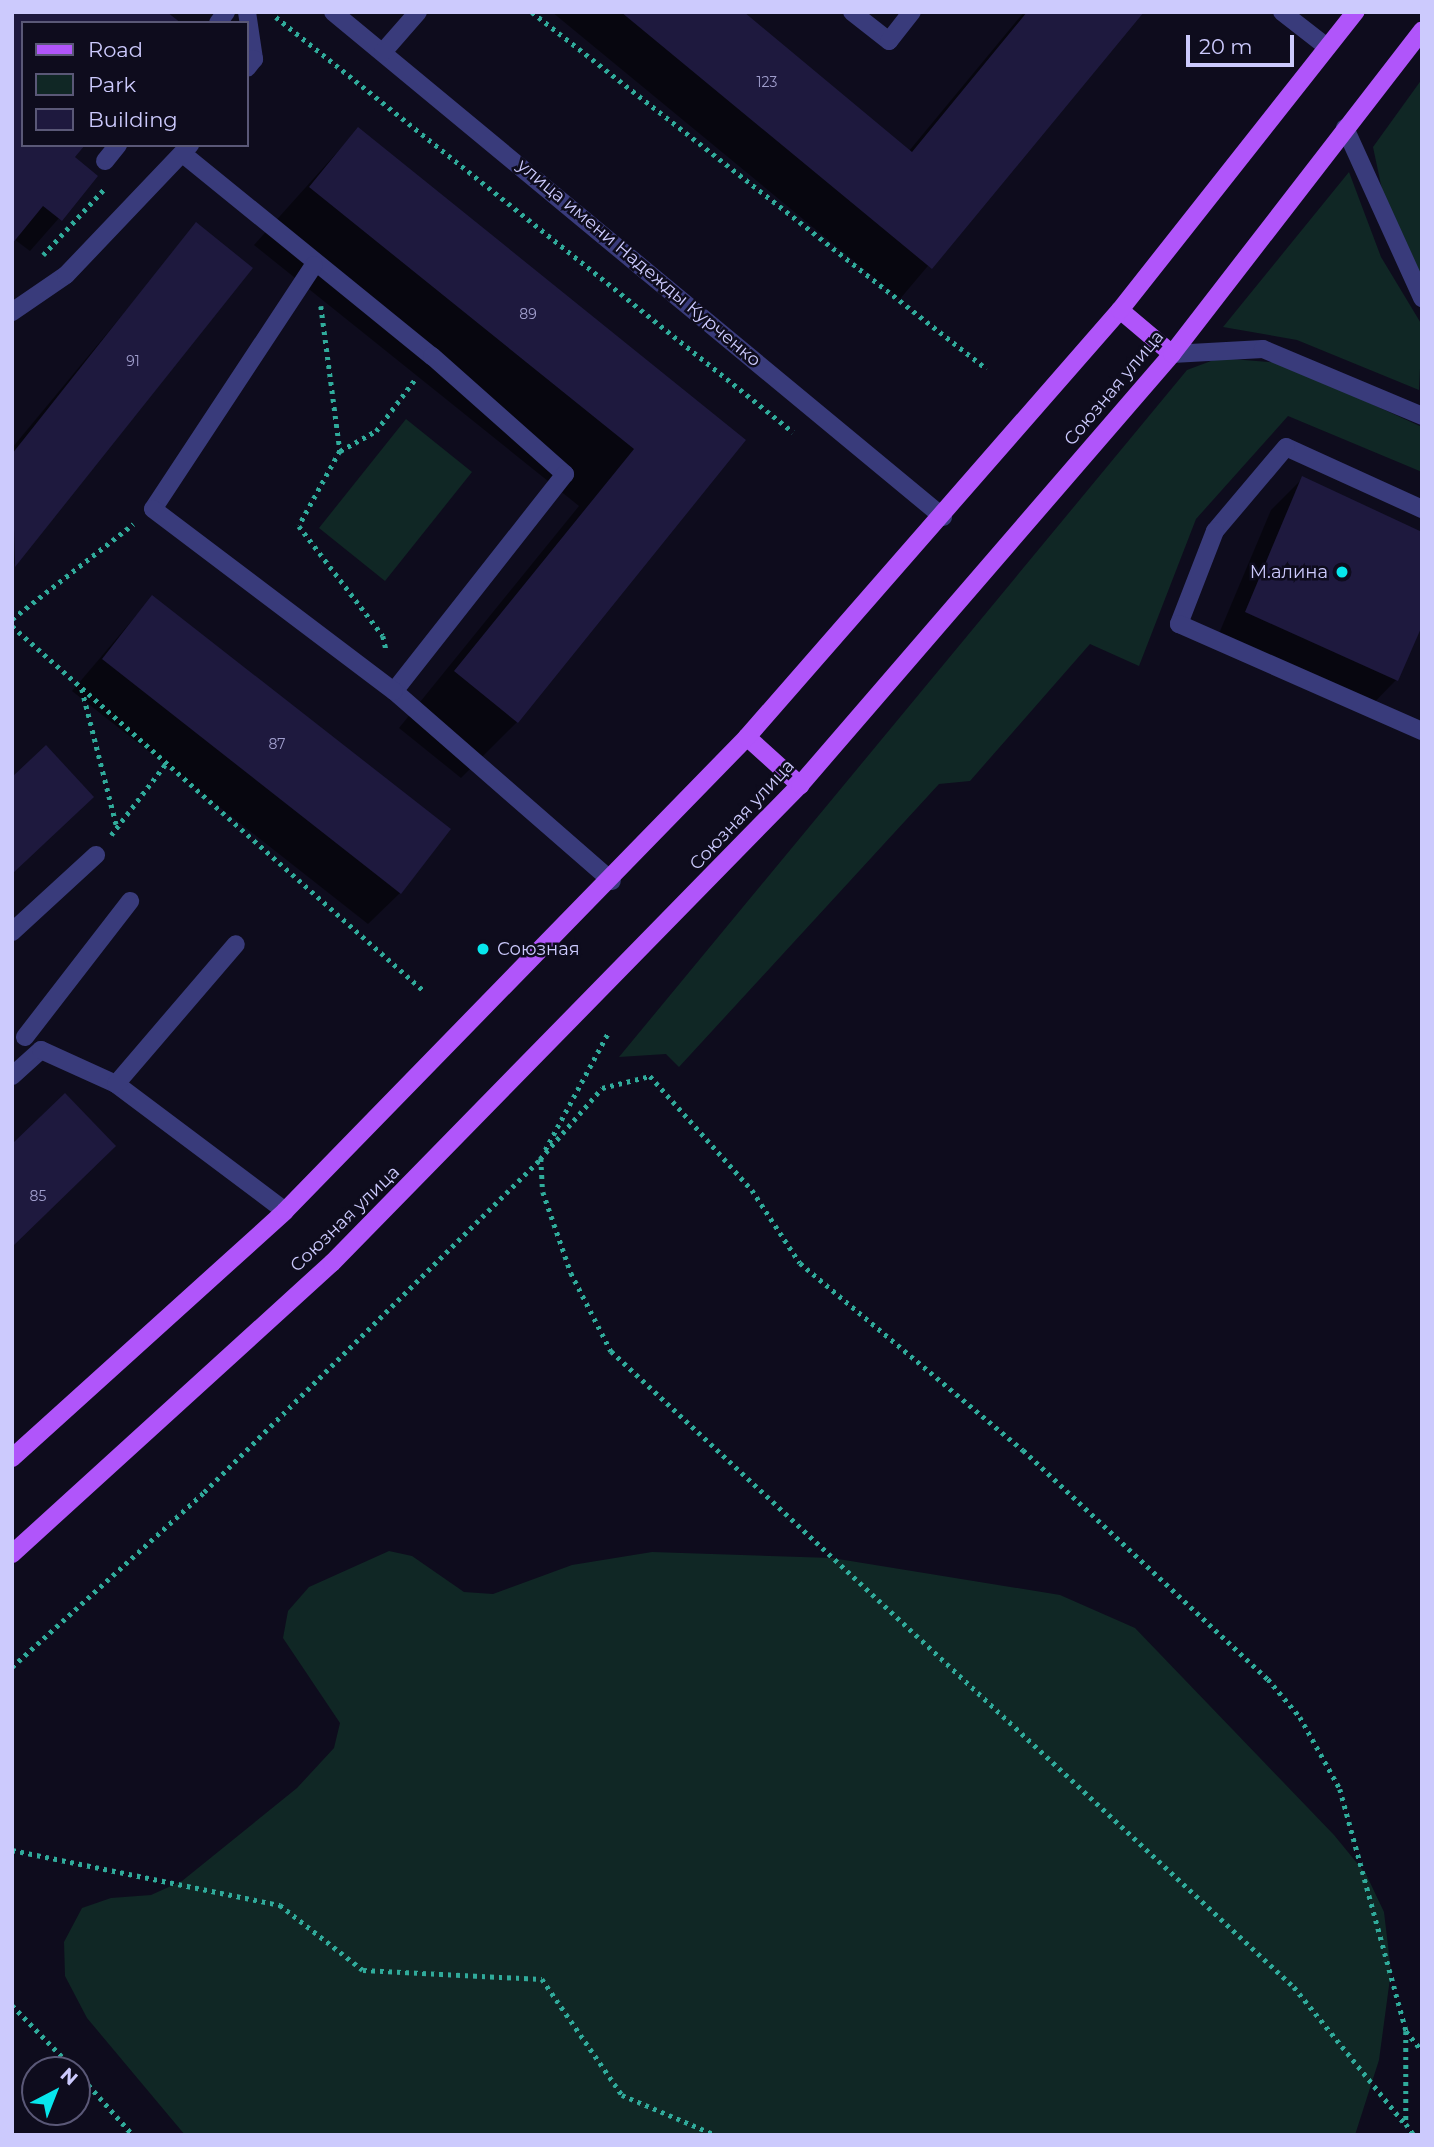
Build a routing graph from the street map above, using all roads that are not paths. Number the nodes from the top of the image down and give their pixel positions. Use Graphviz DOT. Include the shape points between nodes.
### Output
graph roads {
  1 [pos="247,12"];
  2 [pos="333,12"];
  3 [pos="418,12"];
  4 [pos="852,12"];
  5 [pos="912,12"];
  6 [pos="1282,12"];
  7 [pos="1355,12"];
  8 [pos="1422,30"];
  9 [pos="1327,47"];
  10 [pos="383,52"];
  11 [pos="248,67"];
  12 [pos="1345,128"];
  13 [pos="116,147"];
  14 [pos="186,150"];
  15 [pos="105,161"];
  16 [pos="314,265"];
  17 [pos="1422,298"];
  18 [pos="1120,310"];
  19 [pos="12,312"];
  20 [pos="1172,354"];
  21 [pos="1422,416"];
  22 [pos="1422,509"];
  23 [pos="943,517"];
  24 [pos="394,691"];
  25 [pos="1422,731"];
  26 [pos="747,737"];
  27 [pos="800,785"];
  28 [pos="96,855"];
  29 [pos="612,881"];
  30 [pos="130,901"];
  31 [pos="12,932"];
  32 [pos="236,944"];
  33 [pos="19,1032"];
  34 [pos="41,1050"];
  35 [pos="12,1076"];
  36 [pos="116,1084"];
  37 [pos="285,1211"];
  38 [pos="12,1458"];
  39 [pos="12,1554"];
  1 -- 11 [label="street" via="254,59"];
  2 -- 10 [label="street, улица имени Надежды Курченко"];
  3 -- 10 [label="street"];
  4 -- 5 [label="street" via="889,41"];
  6 -- 9 [label="street"];
  7 -- 9 [label="main road"];
  8 -- 12 [label="main road, Союзная улица"];
  9 -- 18 [label="main road"];
  10 -- 23 [label="street, улица имени Надежды Курченко"];
  12 -- 17 [label="street"];
  12 -- 20 [label="main road, Союзная улица"];
  13 -- 15 [label="street"];
  14 -- 16 [label="street"];
  14 -- 19 [label="street" via="66,275"];
  16 -- 24 [label="street" via="153,509"];
  16 -- 24 [label="street" via="432,356 565,474"];
  18 -- 20 [label="main road"];
  18 -- 23 [label="main road"];
  20 -- 21 [label="street" via="1263,349"];
  20 -- 27 [label="main road, Союзная улица"];
  22 -- 25 [label="street" via="1286,447 1215,531 1179,624"];
  23 -- 26 [label="main road"];
  24 -- 29 [label="street"];
  26 -- 27 [label="main road"];
  26 -- 29 [label="main road"];
  27 -- 39 [label="main road, Союзная улица" via="332,1264"];
  28 -- 31 [label="street"];
  29 -- 37 [label="main road"];
  30 -- 33 [label="street"];
  32 -- 36 [label="street"];
  33 -- 34 [label="street"];
  34 -- 35 [label="street"];
  34 -- 36 [label="street"];
  36 -- 37 [label="street"];
  37 -- 38 [label="main road"];
}
